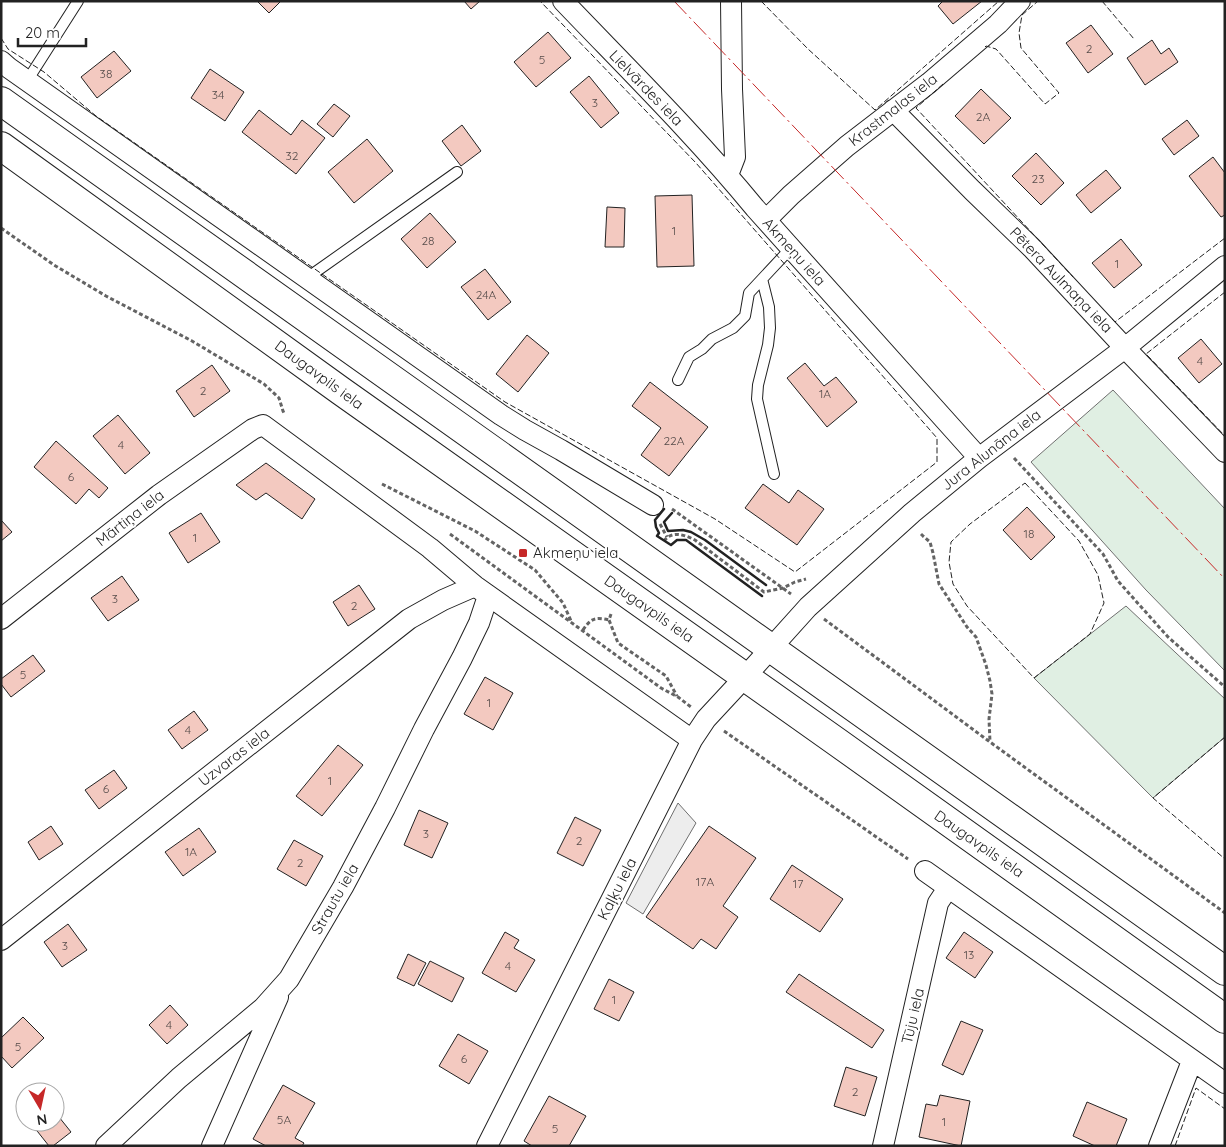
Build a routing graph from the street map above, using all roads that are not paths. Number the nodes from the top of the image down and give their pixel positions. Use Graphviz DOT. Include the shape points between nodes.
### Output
graph roads {
  1 [pos="78,1"];
  2 [pos="563,1"];
  3 [pos="731,1"];
  4 [pos="1020,1"];
  5 [pos="1,61"];
  6 [pos="27,81"];
  7 [pos="1,101"];
  8 [pos="894,110"];
  9 [pos="5,153"];
  10 [pos="457,172"];
  11 [pos="728,175"];
  12 [pos="766,220"];
  13 [pos="791,248"];
  14 [pos="1225,266"];
  15 [pos="307,278"];
  16 [pos="762,279"];
  17 [pos="1125,348"];
  18 [pos="678,380"];
  19 [pos="1225,452"];
  20 [pos="979,458"];
  21 [pos="774,474"];
  22 [pos="653,504"];
  23 [pos="482,591"];
  24 [pos="1,619"];
  25 [pos="770,648"];
  26 [pos="745,677"];
  27 [pos="692,740"];
  28 [pos="924,871"];
  29 [pos="948,888"];
  30 [pos="1,940"];
  31 [pos="1225,971"];
  32 [pos="284,984"];
  33 [pos="1225,1019"];
  34 [pos="1192,1061"];
  35 [pos="1225,1084"];
  36 [pos="106,1146"];
  37 [pos="212,1146"];
  38 [pos="488,1146"];
  39 [pos="883,1146"];
  40 [pos="1159,1146"];
  1 -- 6 [label="lane"];
  2 -- 11 [label="street, Lielvārdes iela"];
  3 -- 11 [label="street" via="735,157"];
  4 -- 8 [label="street, Krastmalas iela" via="969,50"];
  5 -- 6 [label="street"];
  6 -- 15 [label="street"];
  7 -- 25 [label="highway"];
  8 -- 12 [label="street, Krastmalas iela" via="847,146"];
  8 -- 17 [label="street, Pētera Aulmaņa iela" via="1032,248"];
  9 -- 26 [label="highway, Daugavpils iela"];
  10 -- 15 [label="lane"];
  11 -- 12 [label="street, Akmeņu iela"];
  12 -- 13 [label="street, Akmeņu iela"];
  13 -- 16 [label="lane"];
  13 -- 20 [label="street, Akmeņu iela"];
  14 -- 17 [label="street, Jura Alunāna iela"];
  15 -- 22 [label="street" via="501,415"];
  16 -- 18 [label="lane" via="749,293 745,316 733,328 688,357"];
  16 -- 21 [label="lane" via="770,328 757,399"];
  17 -- 19 [label="street, Pētera Aulmaņa iela"];
  17 -- 20 [label="street, Jura Alunāna iela"];
  20 -- 25 [label="street, Jura Alunāna iela" via="912,513 808,607"];
  23 -- 24 [label="street, Mārtiņa iela" via="430,548 263,425 158,495"];
  23 -- 27 [label="street"];
  23 -- 30 [label="street, Uzvaras iela" via="443,600 409,620"];
  23 -- 32 [label="street, Strautu iela" via="479,623 462,658 344,887"];
  25 -- 26 [label="street, Kaļķu iela"];
  25 -- 31 [label="highway"];
  26 -- 27 [label="street, Kaļķu iela" via="706,718"];
  26 -- 33 [label="highway, Daugavpils iela"];
  27 -- 38 [label="street, Kaļķu iela"];
  28 -- 29 [label="street"];
  29 -- 34 [label="street"];
  29 -- 39 [label="street, Tūju iela" via="938,903"];
  32 -- 36 [label="street, Strautu iela" via="263,1008 179,1078"];
  32 -- 37 [label="street"];
  34 -- 35 [label="street"];
  34 -- 40 [label="street"];
}
